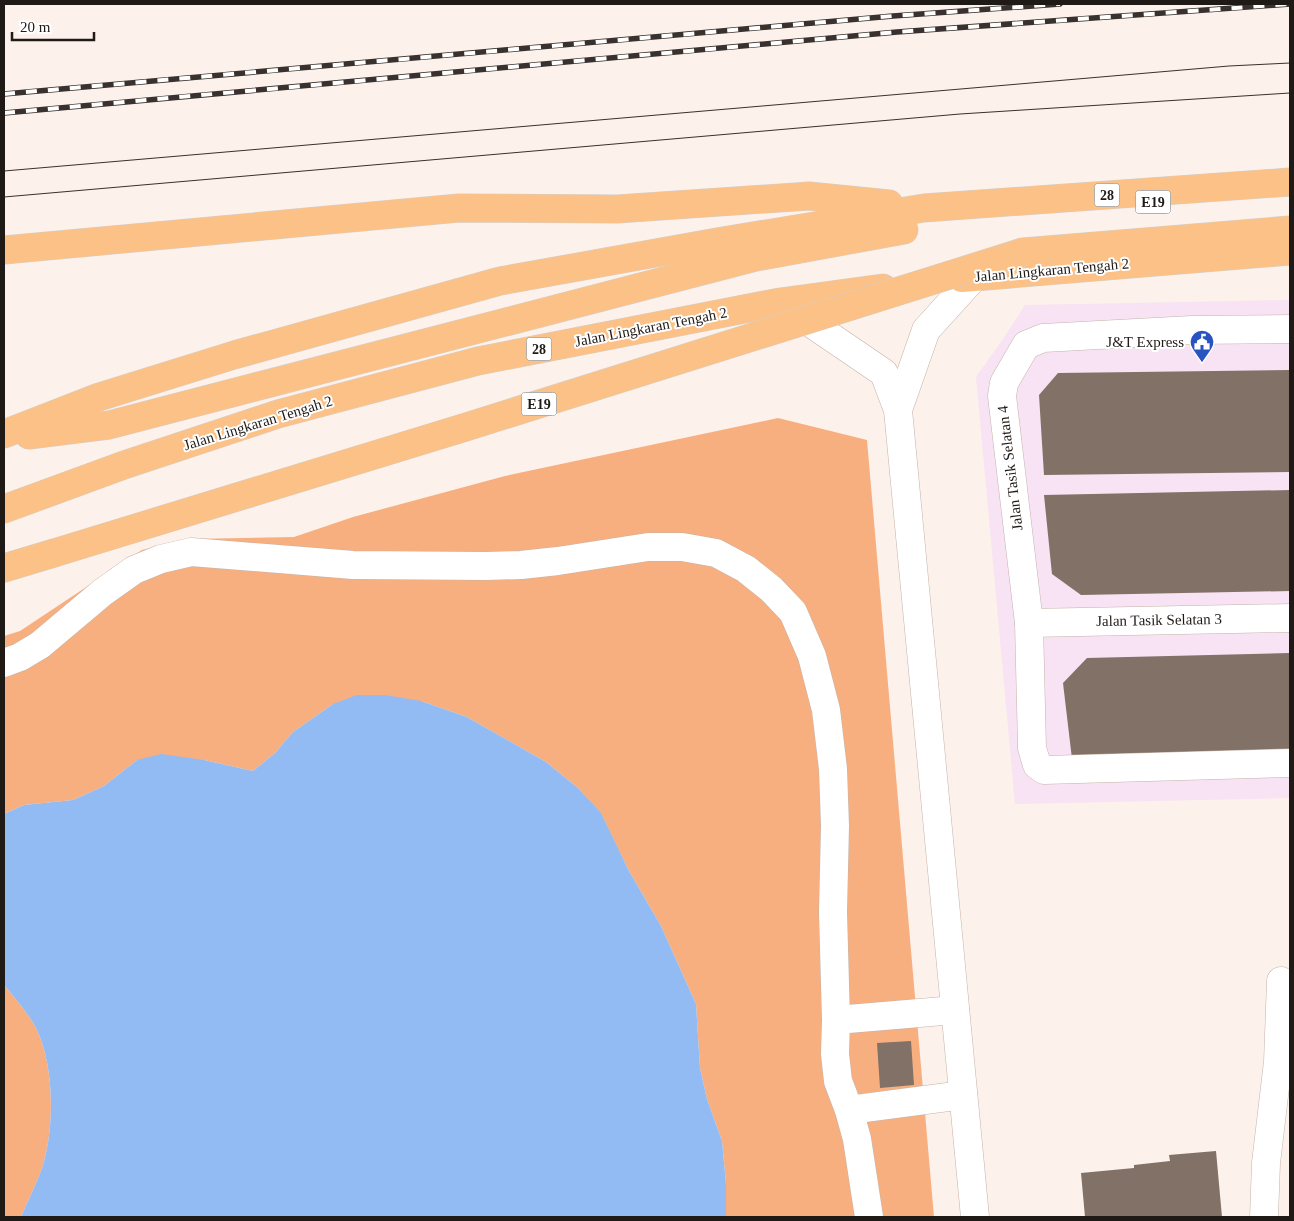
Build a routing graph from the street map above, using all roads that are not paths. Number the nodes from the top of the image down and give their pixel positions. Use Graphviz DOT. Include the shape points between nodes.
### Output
graph roads {
  1 [pos="1290,182"];
  2 [pos="1290,194"];
  3 [pos="924,208"];
  4 [pos="1290,230"];
  5 [pos="4,250"];
  6 [pos="1290,251"];
  7 [pos="974,276"];
  8 [pos="780,302"];
  9 [pos="1290,329"];
  10 [pos="898,410"];
  11 [pos="4,434"];
  12 [pos="4,438"];
  13 [pos="4,509"];
  14 [pos="4,568"];
  15 [pos="1290,618"];
  16 [pos="1028,623"];
  17 [pos="4,663"];
  18 [pos="1290,763"];
  19 [pos="1281,981"];
  20 [pos="955,1010"];
  21 [pos="836,1020"];
  22 [pos="963,1095"];
  23 [pos="849,1110"];
  24 [pos="869,1217"];
  25 [pos="975,1217"];
  26 [pos="1264,1217"];
  1 -- 3 [label="highway, 28"];
  2 -- 12 [label="highway, E19" via="1016,210 756,257 109,425"];
  3 -- 5 [label="highway" via="809,196 618,208 459,208"];
  3 -- 11 [label="highway, 28" via="500,281 234,355 99,397"];
  4 -- 14 [label="highway, E19, bridge" via="1023,252"];
  6 -- 7 [label="highway, Jalan Lingkaran Tengah 2 / 28"];
  7 -- 8 [label="highway, Jalan Lingkaran Tengah 2 / 28"];
  7 -- 10 [label="street" via="926,330"];
  8 -- 10 [label="street" via="884,373"];
  8 -- 13 [label="highway, Jalan Lingkaran Tengah 2 / 28" via="478,361 278,414"];
  9 -- 16 [label="street, Jalan Tasik Selatan 4" via="1192,330 1043,338 1026,345 1004,383 1002,396"];
  10 -- 20 [label="street"];
  15 -- 16 [label="street, Jalan Tasik Selatan 3"];
  16 -- 18 [label="street, Jalan Tasik Selatan 4" via="1032,748 1037,764 1044,770"];
  17 -- 21 [label="street" via="40,645 134,570 191,552 353,565 476,566 558,561 648,547 682,547 716,553 746,569 793,612 812,656 826,710 835,826"];
  19 -- 26 [label="street" via="1278,1062 1266,1163"];
  20 -- 21 [label="street"];
  20 -- 22 [label="street"];
  21 -- 23 [label="street" via="838,1081"];
  22 -- 23 [label="street"];
  22 -- 25 [label="street"];
  23 -- 24 [label="street" via="857,1139"];
}
